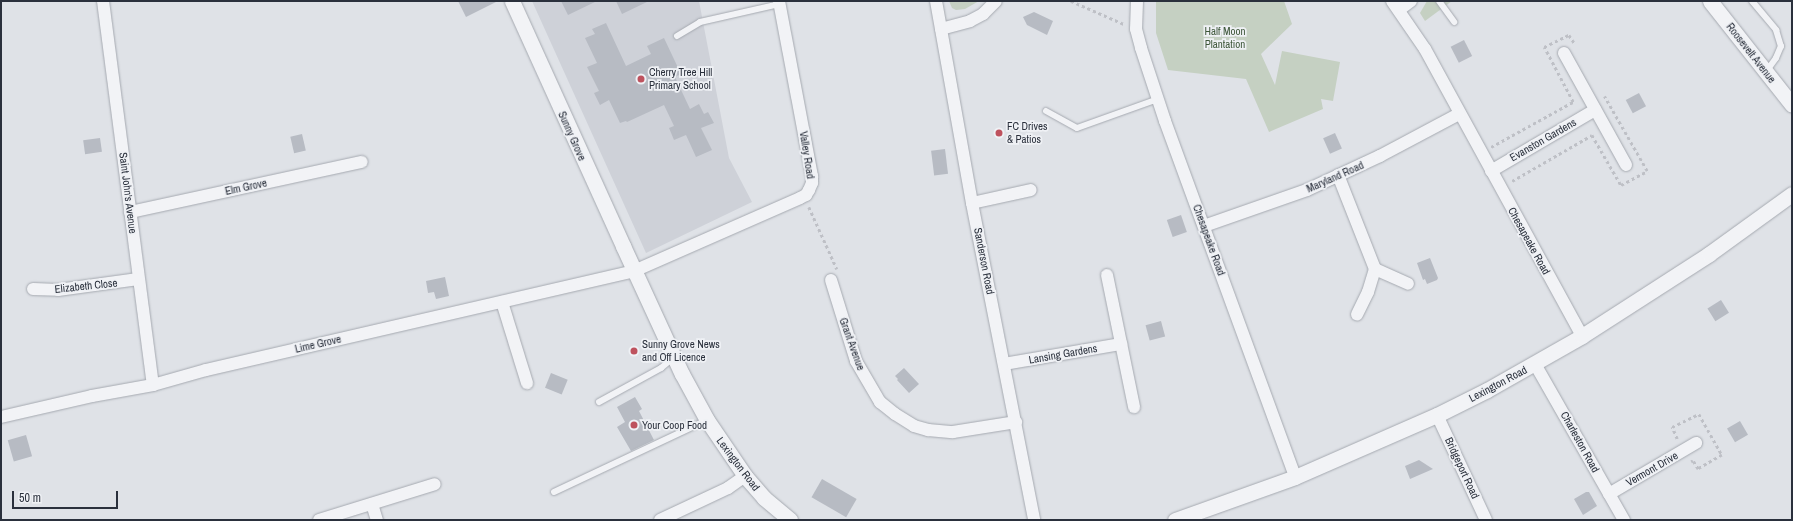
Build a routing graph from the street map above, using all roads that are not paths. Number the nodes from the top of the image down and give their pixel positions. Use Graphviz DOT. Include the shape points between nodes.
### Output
graph roads {
  1 [pos="103,1"];
  2 [pos="512,1"];
  3 [pos="936,1"];
  4 [pos="996,1"];
  5 [pos="1137,1"];
  6 [pos="1411,1"];
  7 [pos="1438,1"];
  8 [pos="1710,1"];
  9 [pos="1752,1"];
  10 [pos="779,3"];
  11 [pos="1395,6"];
  12 [pos="1454,22"];
  13 [pos="941,29"];
  14 [pos="677,36"];
  15 [pos="1564,53"];
  16 [pos="1766,72"];
  17 [pos="1158,99"];
  18 [pos="1792,105"];
  19 [pos="1596,110"];
  20 [pos="1046,111"];
  21 [pos="1460,114"];
  22 [pos="362,162"];
  23 [pos="1626,165"];
  24 [pos="1491,171"];
  25 [pos="1338,175"];
  26 [pos="1031,190"];
  27 [pos="1792,194"];
  28 [pos="972,203"];
  29 [pos="130,212"];
  30 [pos="1204,226"];
  31 [pos="1375,269"];
  32 [pos="634,271"];
  33 [pos="1107,274"];
  34 [pos="138,279"];
  35 [pos="831,280"];
  36 [pos="1408,284"];
  37 [pos="33,289"];
  38 [pos="502,302"];
  39 [pos="1357,315"];
  40 [pos="1582,336"];
  41 [pos="1121,344"];
  42 [pos="674,357"];
  43 [pos="1004,364"];
  44 [pos="1535,364"];
  45 [pos="527,383"];
  46 [pos="153,385"];
  47 [pos="599,402"];
  48 [pos="1134,407"];
  49 [pos="1437,415"];
  50 [pos="1,417"];
  51 [pos="707,420"];
  52 [pos="1016,422"];
  53 [pos="1696,443"];
  54 [pos="745,476"];
  55 [pos="1296,477"];
  56 [pos="435,484"];
  57 [pos="554,492"];
  58 [pos="1609,494"];
  59 [pos="372,504"];
  60 [pos="319,520"];
  61 [pos="377,520"];
  62 [pos="660,520"];
  63 [pos="790,520"];
  64 [pos="1034,520"];
  65 [pos="1175,520"];
  66 [pos="1486,520"];
  67 [pos="1624,520"];
  1 -- 29 [label="street, Saint John's Avenue"];
  2 -- 32 [label="street, Sunny Grove"];
  3 -- 13 [label="street, Sanderson Road"];
  4 -- 13 [label="street" via="983,14 970,21"];
  5 -- 17 [label="street, Chesapeake Road" via="1136,29"];
  6 -- 11 [label="street"];
  7 -- 12 [label="lane"];
  8 -- 16 [label="street, Roosevelt Avenue"];
  9 -- 16 [label="lane" via="1776,30 1781,46"];
  10 -- 14 [label="lane" via="700,22"];
  10 -- 32 [label="street, Valley Road" via="812,176 809,190 800,198"];
  11 -- 21 [label="street, Chesapeake Road" via="1425,49"];
  13 -- 28 [label="street, Sanderson Road"];
  15 -- 19 [label="street"];
  16 -- 18 [label="street, Roosevelt Avenue"];
  17 -- 20 [label="lane" via="1077,128"];
  17 -- 30 [label="street, Chesapeake Road"];
  19 -- 23 [label="street"];
  19 -- 24 [label="street, Evanston Gardens"];
  21 -- 24 [label="street, Chesapeake Road"];
  21 -- 25 [label="street, Maryland Road"];
  22 -- 29 [label="street, Elm Grove"];
  24 -- 40 [label="street, Chesapeake Road"];
  25 -- 30 [label="street, Maryland Road" via="1307,190"];
  25 -- 31 [label="street"];
  26 -- 28 [label="street"];
  27 -- 40 [label="street, Lexington Road" via="1709,254"];
  28 -- 43 [label="street, Sanderson Road"];
  29 -- 34 [label="street, Saint John's Avenue"];
  30 -- 55 [label="street, Chesapeake Road"];
  31 -- 36 [label="street"];
  31 -- 39 [label="street"];
  32 -- 38 [label="street, Lime Grove"];
  32 -- 42 [label="street, Lexington Road"];
  33 -- 41 [label="street"];
  34 -- 37 [label="street, Elizabeth Close" via="58,290"];
  34 -- 46 [label="street, Saint John's Avenue"];
  35 -- 52 [label="street, Grant Avenue" via="856,361 880,402 895,414 914,426 953,432"];
  38 -- 45 [label="street"];
  38 -- 46 [label="street, Lime Grove" via="206,370"];
  40 -- 44 [label="street, Lexington Road"];
  41 -- 43 [label="street, Lansing Gardens"];
  41 -- 48 [label="street"];
  42 -- 47 [label="lane" via="661,368"];
  42 -- 51 [label="street, Lexington Road"];
  43 -- 52 [label="street, Sanderson Road"];
  44 -- 49 [label="street, Lexington Road"];
  44 -- 58 [label="street, Charleston Road"];
  46 -- 50 [label="street, Lime Grove"];
  49 -- 55 [label="street, Lexington Road"];
  49 -- 66 [label="street, Bridgeport Road"];
  51 -- 54 [label="street, Lexington Road"];
  51 -- 57 [label="lane"];
  52 -- 64 [label="street, Sanderson Road"];
  53 -- 58 [label="street, Vermont Drive"];
  54 -- 62 [label="street" via="728,488"];
  54 -- 63 [label="street, Lexington Road" via="764,498"];
  55 -- 65 [label="street, Lexington Road"];
  56 -- 59 [label="street"];
  58 -- 67 [label="street, Charleston Road"];
  59 -- 60 [label="street"];
  59 -- 61 [label="street"];
}
